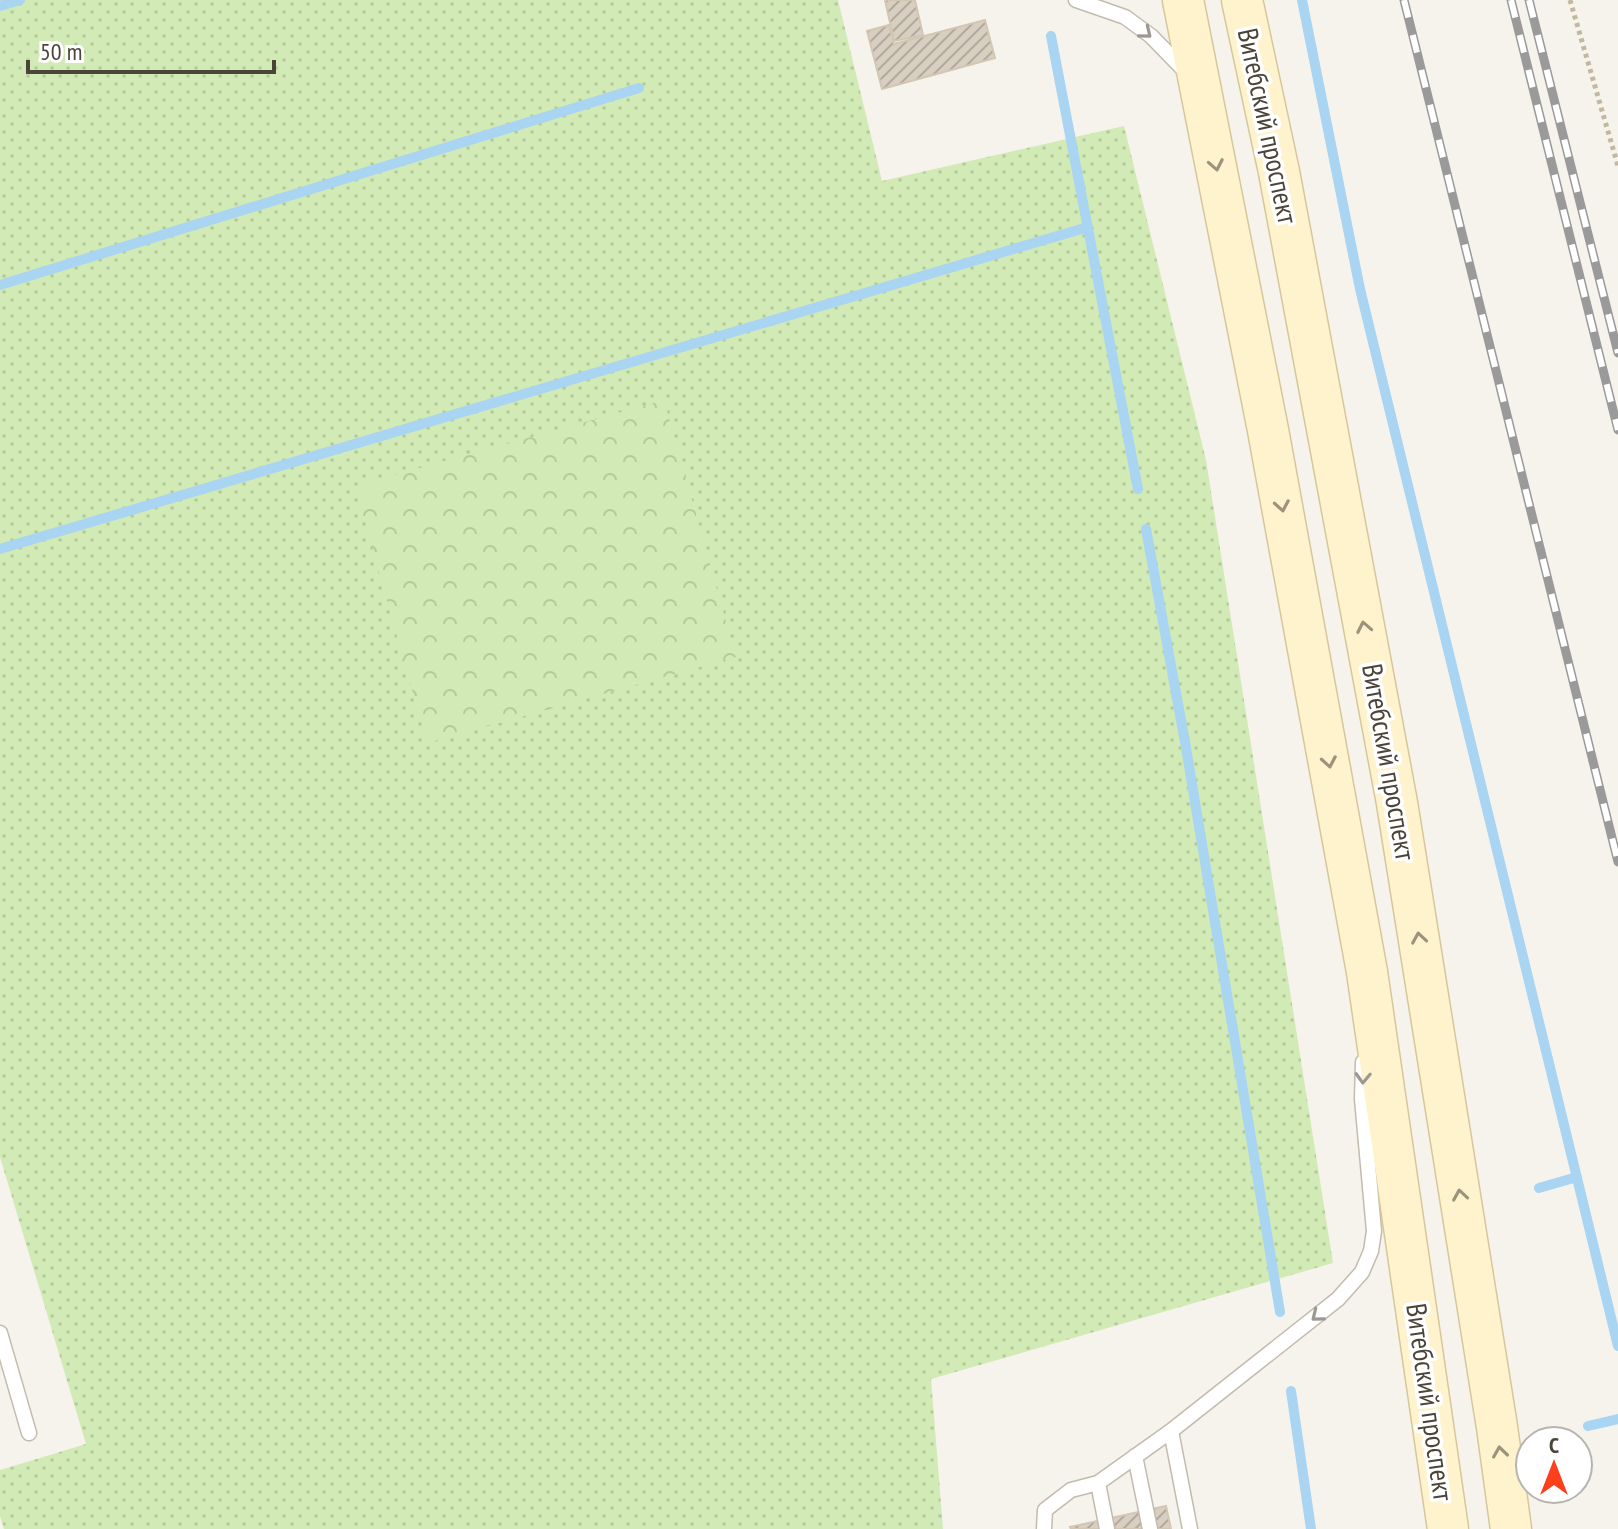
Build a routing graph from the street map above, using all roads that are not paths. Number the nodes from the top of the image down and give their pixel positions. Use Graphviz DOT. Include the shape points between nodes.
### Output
graph roads {
  1 [pos="1076,0"];
  2 [pos="1183,0"];
  3 [pos="1242,0"];
  4 [pos="1202,88"];
  5 [pos="1367,972"];
  6 [pos="0,1333"];
  7 [pos="1171,1431"];
  8 [pos="29,1433"];
  9 [pos="1135,1456"];
  10 [pos="1098,1483"];
  11 [pos="1044,1529"];
  12 [pos="1107,1529"];
  13 [pos="1150,1529"];
  14 [pos="1190,1529"];
  15 [pos="1448,1529"];
  16 [pos="1511,1529"];
  1 -- 4 [label="lane, one-way" via="1125,17"];
  2 -- 4 [label="main road, Витебский проспект"];
  16 -- 3 [label="main road, Витебский проспект, one-way" via="1397,803"];
  4 -- 5 [label="main road, Витебский проспект, one-way"];
  5 -- 7 [label="lane, one-way" via="1362,1099 1374,1231 1371,1251 1362,1272 1338,1299"];
  5 -- 15 [label="main road, Витебский проспект"];
  6 -- 8 [label="lane"];
  7 -- 9 [label="lane"];
  7 -- 14 [label="lane"];
  9 -- 10 [label="lane"];
  9 -- 13 [label="lane"];
  10 -- 11 [label="lane" via="1071,1490 1045,1510"];
  10 -- 12 [label="lane"];
}
